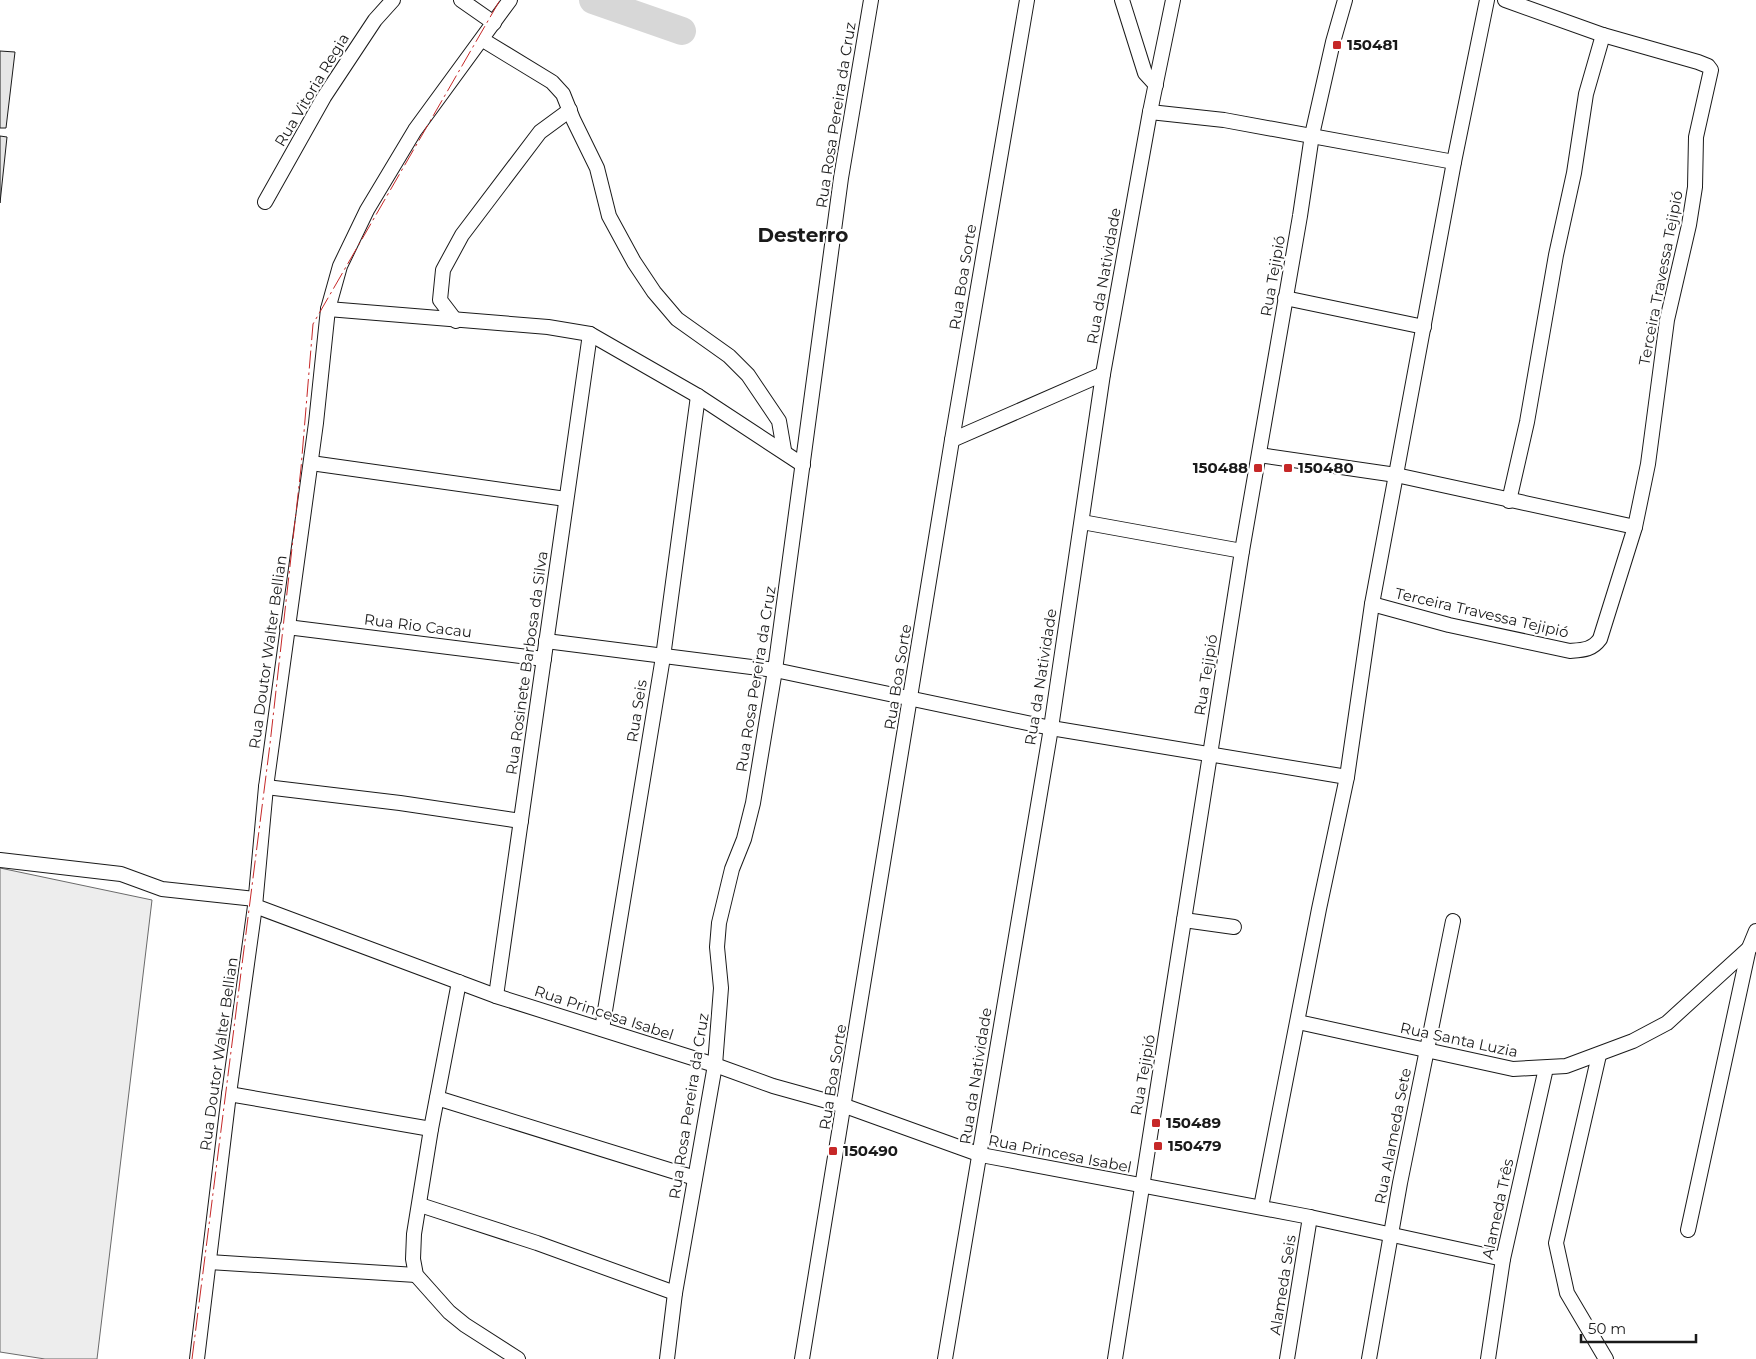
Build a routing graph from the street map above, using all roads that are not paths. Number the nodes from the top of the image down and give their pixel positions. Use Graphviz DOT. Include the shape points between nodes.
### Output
graph roads {
  1 [pos="393,0"];
  2 [pos="461,0"];
  3 [pos="510,0"];
  4 [pos="871,0"];
  5 [pos="1027,0"];
  6 [pos="1122,0"];
  7 [pos="1174,0"];
  8 [pos="1346,0"];
  9 [pos="1487,0"];
  10 [pos="1505,0"];
  11 [pos="494,23"];
  12 [pos="1603,35"];
  13 [pos="483,40"];
  14 [pos="1156,85"];
  15 [pos="570,110"];
  16 [pos="1150,112"];
  17 [pos="1312,135"];
  18 [pos="1454,162"];
  19 [pos="265,202"];
  20 [pos="1285,298"];
  21 [pos="328,309"];
  22 [pos="456,321"];
  23 [pos="1424,326"];
  24 [pos="590,334"];
  25 [pos="1102,374"];
  26 [pos="698,396"];
  27 [pos="952,440"];
  28 [pos="784,450"];
  29 [pos="1260,455"];
  30 [pos="311,463"];
  31 [pos="803,465"];
  32 [pos="1396,476"];
  33 [pos="566,499"];
  34 [pos="1509,501"];
  35 [pos="1082,522"];
  36 [pos="1635,527"];
  37 [pos="1242,551"];
  38 [pos="1372,604"];
  39 [pos="287,627"];
  40 [pos="546,641"];
  41 [pos="663,657"];
  42 [pos="544,659"];
  43 [pos="775,670"];
  44 [pos="911,699"];
  45 [pos="1051,728"];
  46 [pos="1211,753"];
  47 [pos="1347,777"];
  48 [pos="266,787"];
  49 [pos="521,822"];
  50 [pos="0,860"];
  51 [pos="255,903"];
  52 [pos="1184,920"];
  53 [pos="1453,921"];
  54 [pos="1234,927"];
  55 [pos="1756,930"];
  56 [pos="1753,945"];
  57 [pos="459,982"];
  58 [pos="496,996"];
  59 [pos="1298,1022"];
  60 [pos="602,1029"];
  61 [pos="1426,1050"];
  62 [pos="1599,1055"];
  63 [pos="715,1065"];
  64 [pos="1546,1068"];
  65 [pos="229,1094"];
  66 [pos="437,1098"];
  67 [pos="845,1106"];
  68 [pos="431,1128"];
  69 [pos="981,1155"];
  70 [pos="695,1178"];
  71 [pos="1141,1186"];
  72 [pos="420,1205"];
  73 [pos="1261,1207"];
  74 [pos="1310,1217"];
  75 [pos="1688,1230"];
  76 [pos="1391,1234"];
  77 [pos="1503,1259"];
  78 [pos="209,1262"];
  79 [pos="416,1275"];
  80 [pos="675,1293"];
  81 [pos="196,1359"];
  82 [pos="518,1359"];
  83 [pos="666,1359"];
  84 [pos="802,1359"];
  85 [pos="945,1359"];
  86 [pos="1115,1359"];
  87 [pos="1287,1359"];
  88 [pos="1369,1359"];
  89 [pos="1488,1359"];
  90 [pos="1606,1359"];
  1 -- 19 [label="street, Rua Vitoria Regia" via="374,20 324,97"];
  2 -- 11 [label="street"];
  3 -- 11 [label="street, Rua Doutor Walter Bellian"];
  4 -- 31 [label="street, Rua Rosa Pereira da Cruz" via="841,178"];
  5 -- 27 [label="street, Rua Boa Sorte"];
  6 -- 14 [label="street" via="1145,73"];
  7 -- 14 [label="street, Rua da Natividade"];
  8 -- 17 [label="street, Rua Tejipió" via="1332,42"];
  9 -- 18 [label="street"];
  10 -- 12 [label="street, Terceira Travessa Tejipió"];
  11 -- 13 [label="street, Rua Doutor Walter Bellian"];
  12 -- 34 [label="street" via="1586,94 1527,422"];
  12 -- 36 [label="street, Terceira Travessa Tejipió" via="1698,62 1711,70 1696,137 1697,165 1690,216 1667,320 1648,464"];
  13 -- 15 [label="street" via="552,82 564,94"];
  13 -- 21 [label="street, Rua Doutor Walter Bellian" via="415,130 367,210 340,266"];
  14 -- 16 [label="street, Rua da Natividade"];
  15 -- 22 [label="street" via="540,132 462,235 443,270 440,300"];
  15 -- 28 [label="street" via="597,168 609,216 634,262 677,319 729,356 748,374 779,422"];
  16 -- 17 [label="street"];
  16 -- 25 [label="street, Rua da Natividade"];
  17 -- 18 [label="street"];
  17 -- 20 [label="street, Rua Tejipió"];
  18 -- 23 [label="street, Terceira Travessa Tejipió"];
  20 -- 23 [label="street"];
  20 -- 29 [label="street, Rua Tejipió"];
  21 -- 22 [label="street"];
  21 -- 30 [label="street, Rua Doutor Walter Bellian"];
  22 -- 24 [label="street" via="556,328"];
  23 -- 32 [label="street, Terceira Travessa Tejipió"];
  24 -- 26 [label="street"];
  24 -- 33 [label="street, Rua Rosinete Barbosa da Silva"];
  25 -- 27 [label="street"];
  25 -- 35 [label="street, Rua da Natividade"];
  26 -- 28 [label="street"];
  26 -- 41 [label="street, Rua Seis"];
  27 -- 44 [label="street, Rua Boa Sorte"];
  28 -- 31 [label="street"];
  29 -- 32 [label="street"];
  29 -- 37 [label="street, Rua Tejipió"];
  30 -- 33 [label="street"];
  30 -- 39 [label="street, Rua Doutor Walter Bellian"];
  31 -- 43 [label="street, Rua Rosa Pereira da Cruz"];
  32 -- 34 [label="street"];
  32 -- 38 [label="street, Terceira Travessa Tejipió"];
  33 -- 40 [label="street, Rua Rosinete Barbosa da Silva"];
  34 -- 36 [label="street"];
  35 -- 37 [label="street"];
  35 -- 45 [label="street, Rua da Natividade"];
  36 -- 38 [label="street, Terceira Travessa Tejipió" via="1606,625 1595,646 1585,650 1570,651 1449,626"];
  37 -- 46 [label="street, Rua Tejipió"];
  38 -- 47 [label="street"];
  39 -- 42 [label="street, Rua Rio Cacau"];
  39 -- 48 [label="street, Rua Doutor Walter Bellian"];
  40 -- 41 [label="street"];
  40 -- 42 [label="street, Rua Rosinete Barbosa da Silva"];
  41 -- 43 [label="street"];
  41 -- 60 [label="street, Rua Seis"];
  42 -- 49 [label="street, Rua Rosinete Barbosa da Silva"];
  43 -- 44 [label="street"];
  43 -- 63 [label="street, Rua Rosa Pereira da Cruz" via="754,804 732,868 719,923 721,988"];
  44 -- 45 [label="street"];
  44 -- 67 [label="street, Rua Boa Sorte"];
  45 -- 46 [label="street"];
  45 -- 69 [label="street, Rua da Natividade"];
  46 -- 47 [label="street"];
  46 -- 52 [label="street, Rua Tejipió"];
  47 -- 59 [label="street"];
  48 -- 49 [label="street"];
  48 -- 51 [label="street, Rua Doutor Walter Bellian"];
  49 -- 58 [label="street, Rua Rosinete Barbosa da Silva"];
  50 -- 51 [label="street, Rua Princesa Isabel" via="121,874 162,889"];
  51 -- 57 [label="street, Rua Princesa Isabel"];
  51 -- 65 [label="street, Rua Doutor Walter Bellian"];
  52 -- 54 [label="street"];
  52 -- 71 [label="street, Rua Tejipió"];
  53 -- 61 [label="street, Rua Alameda Sete"];
  55 -- 56 [label="street"];
  56 -- 62 [label="street, Rua Santa Luzia" via="1667,1023"];
  56 -- 75 [label="street"];
  57 -- 58 [label="street, Rua Princesa Isabel"];
  57 -- 66 [label="street"];
  58 -- 60 [label="street, Rua Princesa Isabel"];
  59 -- 61 [label="street, Rua Santa Luzia"];
  59 -- 73 [label="street"];
  60 -- 63 [label="street, Rua Princesa Isabel"];
  61 -- 64 [label="street, Rua Santa Luzia" via="1513,1069"];
  61 -- 76 [label="street, Rua Alameda Sete"];
  62 -- 64 [label="street, Rua Santa Luzia" via="1566,1066"];
  62 -- 90 [label="street" via="1556,1243 1567,1293"];
  63 -- 67 [label="street, Rua Princesa Isabel"];
  63 -- 70 [label="street, Rua Rosa Pereira da Cruz"];
  64 -- 77 [label="street, Alameda Três"];
  65 -- 68 [label="street"];
  65 -- 78 [label="street, Rua Doutor Walter Bellian"];
  66 -- 68 [label="street"];
  66 -- 70 [label="street"];
  67 -- 69 [label="street, Rua Princesa Isabel"];
  67 -- 84 [label="street, Rua Boa Sorte"];
  68 -- 72 [label="street"];
  69 -- 71 [label="street, Rua Princesa Isabel"];
  69 -- 85 [label="street, Rua da Natividade"];
  70 -- 80 [label="street, Rua Rosa Pereira da Cruz"];
  71 -- 73 [label="street, Rua Princesa Isabel"];
  71 -- 86 [label="street, Rua Tejipió"];
  72 -- 79 [label="street" via="414,1234"];
  72 -- 80 [label="street"];
  73 -- 74 [label="street, Rua Princesa Isabel"];
  74 -- 76 [label="street, Rua Princesa Isabel"];
  74 -- 87 [label="street, Alameda Seis"];
  76 -- 77 [label="street, Rua Princesa Isabel"];
  76 -- 88 [label="street, Rua Alameda Sete"];
  77 -- 89 [label="street, Alameda Três"];
  78 -- 79 [label="street"];
  78 -- 81 [label="street, Rua Doutor Walter Bellian"];
  79 -- 82 [label="street" via="449,1312"];
  80 -- 83 [label="street, Rua Rosa Pereira da Cruz"];
}
